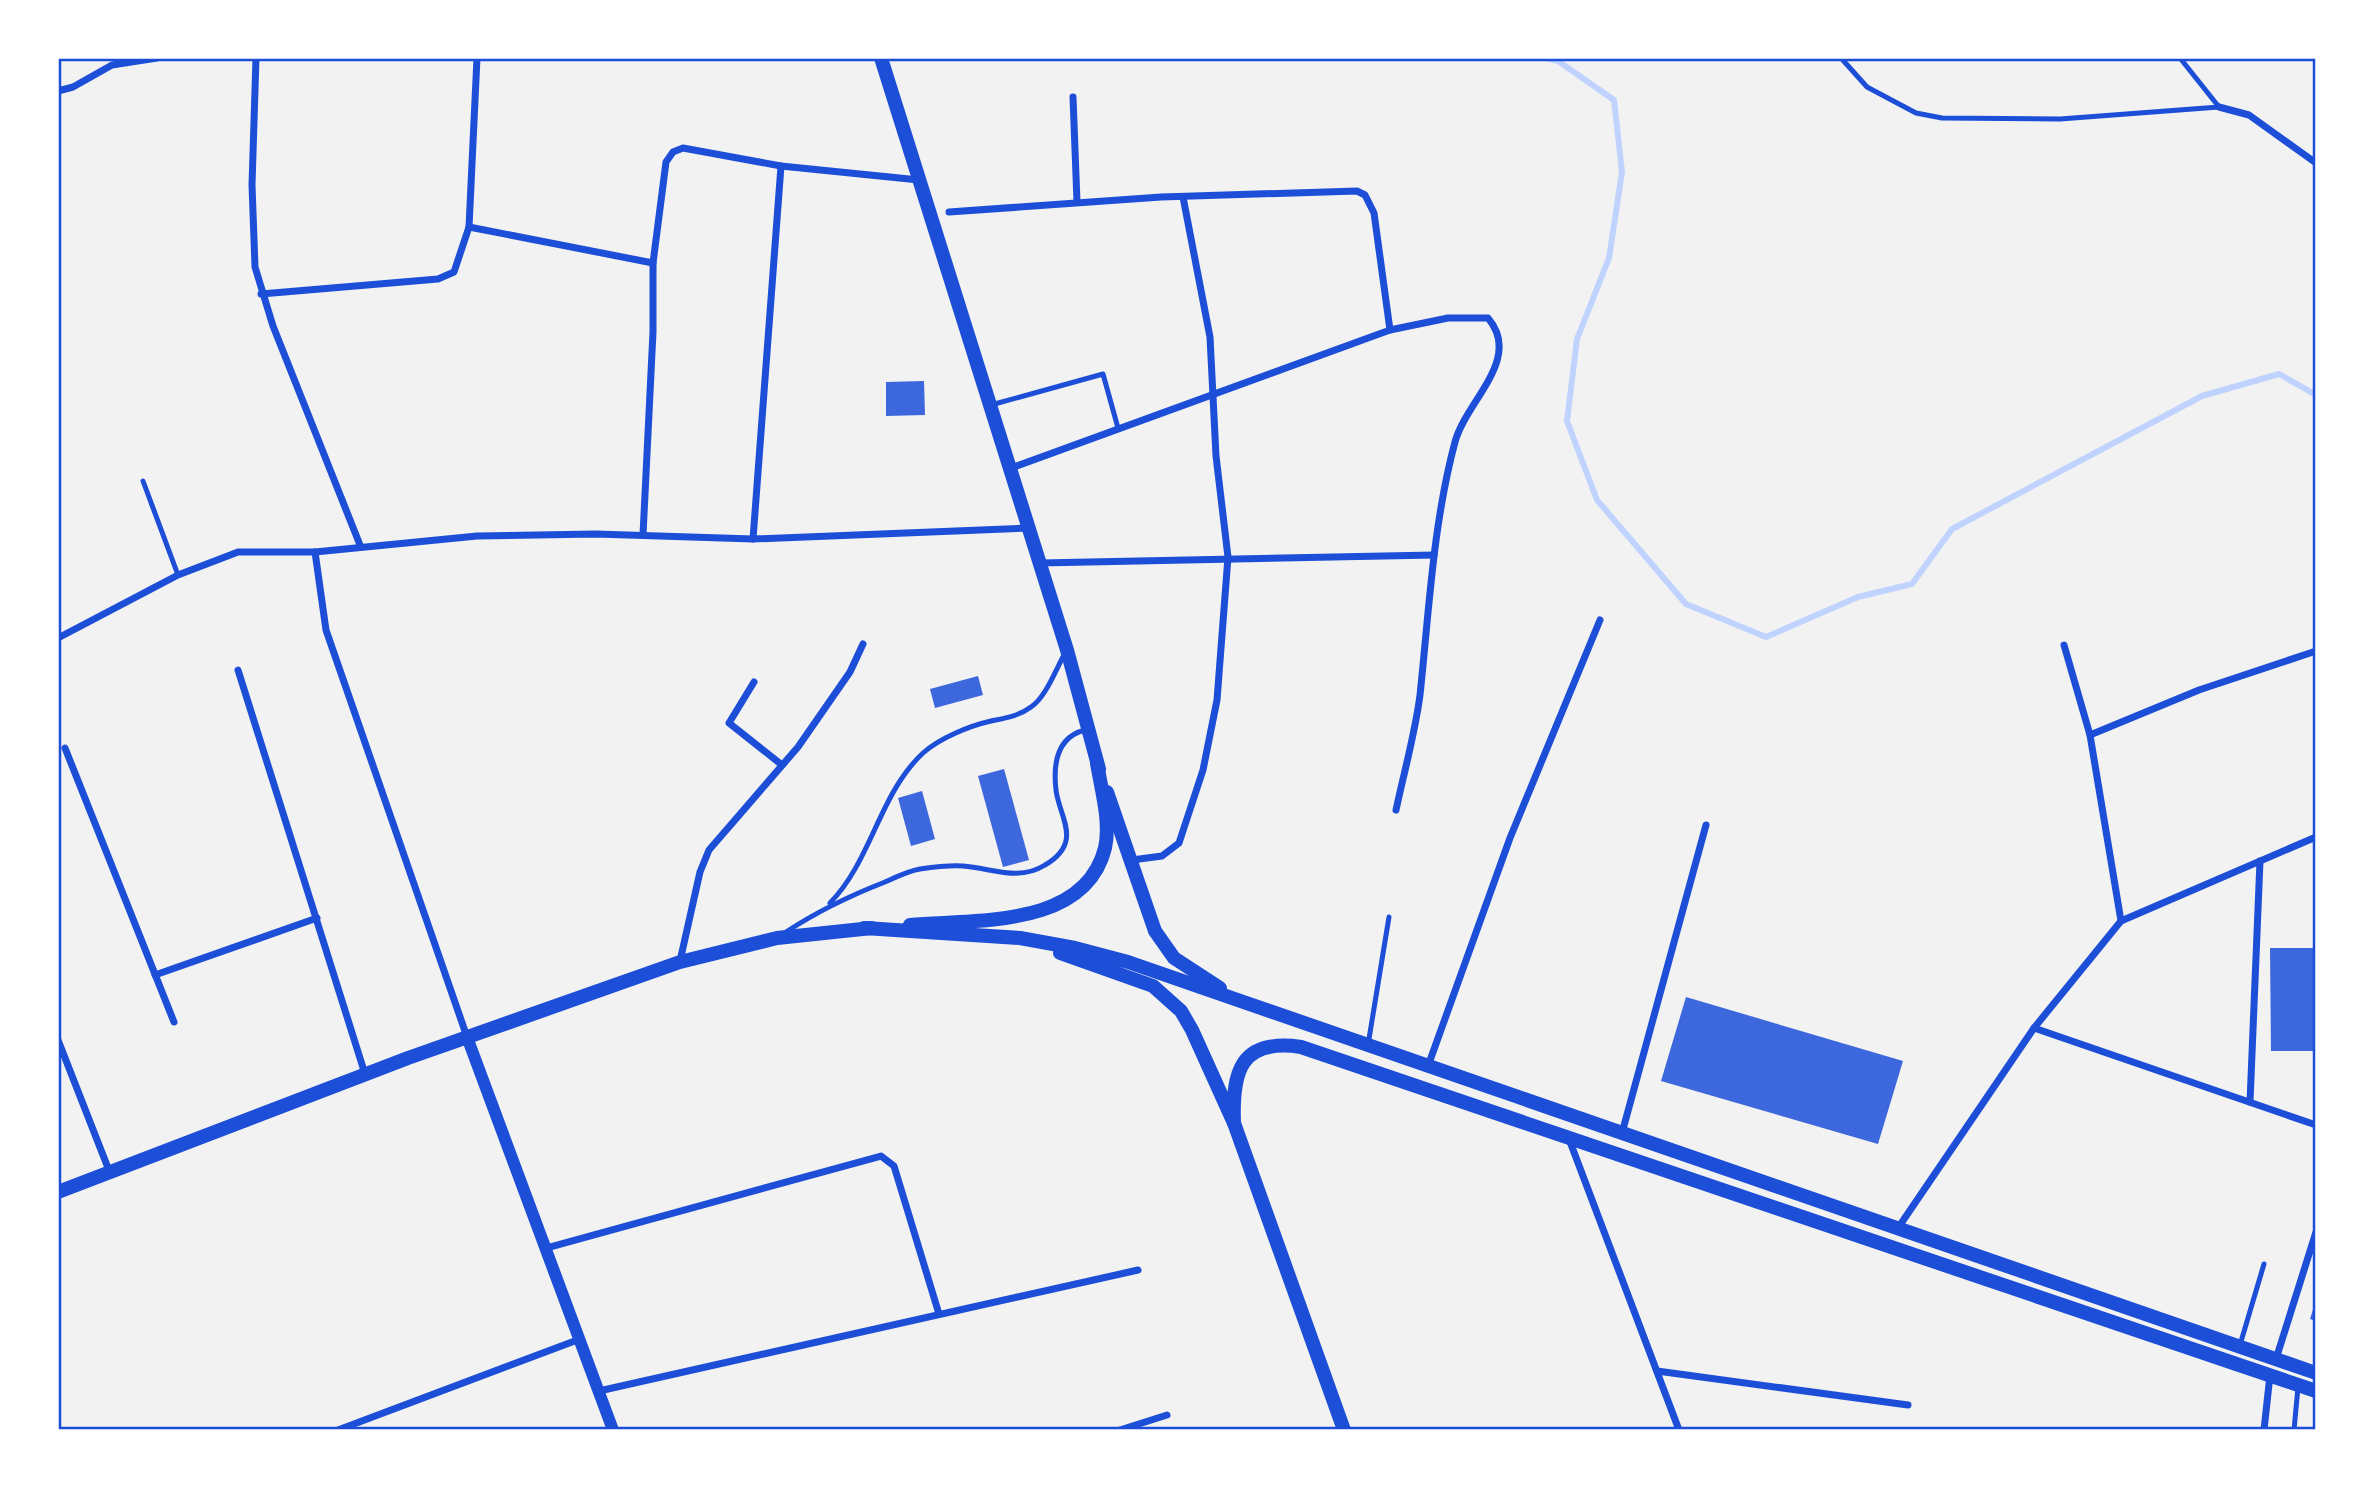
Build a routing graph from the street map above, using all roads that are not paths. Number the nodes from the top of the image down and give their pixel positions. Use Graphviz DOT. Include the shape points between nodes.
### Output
graph roads {
  1 [pos="157,58"];
  2 [pos="256,58"];
  3 [pos="477,58"];
  4 [pos="881,58"];
  5 [pos="1841,58"];
  6 [pos="2180,58"];
  7 [pos="58,91"];
  8 [pos="1073,97"];
  9 [pos="2219,107"];
  10 [pos="2316,163"];
  11 [pos="781,166"];
  12 [pos="920,180"];
  13 [pos="1183,197"];
  14 [pos="1077,202"];
  15 [pos="949,212"];
  16 [pos="468,227"];
  17 [pos="653,263"];
  18 [pos="261,294"];
  19 [pos="1390,330"];
  20 [pos="1214,392"];
  21 [pos="991,405"];
  22 [pos="1118,428"];
  23 [pos="1011,468"];
  24 [pos="143,481"];
  25 [pos="1028,528"];
  26 [pos="643,535"];
  27 [pos="753,539"];
  28 [pos="360,545"];
  29 [pos="315,552"];
  30 [pos="1434,555"];
  31 [pos="1228,557"];
  32 [pos="1039,563"];
  33 [pos="178,575"];
  34 [pos="1600,620"];
  35 [pos="58,638"];
  36 [pos="863,644"];
  37 [pos="2064,645"];
  38 [pos="1067,650"];
  39 [pos="2316,651"];
  40 [pos="238,670"];
  41 [pos="754,682"];
  42 [pos="1088,729"];
  43 [pos="2090,735"];
  44 [pos="65,748"];
  45 [pos="1097,763"];
  46 [pos="782,765"];
  47 [pos="1396,810"];
  48 [pos="1706,825"];
  49 [pos="2316,837"];
  50 [pos="1132,860"];
  51 [pos="2260,860"];
  52 [pos="828,905"];
  53 [pos="1389,917"];
  54 [pos="317,918"];
  55 [pos="2120,921"];
  56 [pos="864,929"];
  57 [pos="777,938"];
  58 [pos="1020,938"];
  59 [pos="680,962"];
  60 [pos="155,975"];
  61 [pos="1236,998"];
  62 [pos="174,1022"];
  63 [pos="2034,1028"];
  64 [pos="467,1037"];
  65 [pos="58,1040"];
  66 [pos="1368,1047"];
  67 [pos="1428,1067"];
  68 [pos="365,1074"];
  69 [pos="2249,1102"];
  70 [pos="1234,1123"];
  71 [pos="2316,1125"];
  72 [pos="1621,1134"];
  73 [pos="1569,1139"];
  74 [pos="110,1173"];
  75 [pos="58,1192"];
  76 [pos="1898,1229"];
  77 [pos="2316,1233"];
  78 [pos="546,1248"];
  79 [pos="2264,1264"];
  80 [pos="1138,1270"];
  81 [pos="939,1314"];
  82 [pos="580,1339"];
  83 [pos="2239,1346"];
  84 [pos="2276,1359"];
  85 [pos="1657,1371"];
  86 [pos="2316,1373"];
  87 [pos="2270,1374"];
  88 [pos="2298,1384"];
  89 [pos="599,1391"];
  90 [pos="2316,1391"];
  91 [pos="1908,1405"];
  92 [pos="1167,1415"];
  93 [pos="338,1430"];
  94 [pos="613,1430"];
  95 [pos="1121,1430"];
  96 [pos="1344,1430"];
  97 [pos="1679,1430"];
  98 [pos="2263,1430"];
  99 [pos="2294,1430"];
  1 -- 7 [label="street" via="112,65"];
  2 -- 18 [label="street" via="253,218"];
  3 -- 16 [label="street"];
  4 -- 12 [label="main road"];
  5 -- 9 [label="lane" via="1877,93 1916,113 1942,118 2060,118"];
  6 -- 9 [label="lane"];
  8 -- 14 [label="street"];
  9 -- 10 [label="street" via="2258,120"];
  11 -- 12 [label="street"];
  11 -- 17 [label="street" via="683,148 673,152 666,162"];
  11 -- 27 [label="street"];
  12 -- 21 [label="main road"];
  13 -- 14 [label="street"];
  13 -- 19 [label="street" via="1340,191 1365,195 1374,213"];
  13 -- 20 [label="street" via="1210,337"];
  14 -- 15 [label="street"];
  16 -- 17 [label="street"];
  16 -- 18 [label="street" via="460,259 447,277"];
  17 -- 26 [label="street"];
  18 -- 28 [label="street"];
  19 -- 20 [label="street"];
  19 -- 30 [label="street" via="1470,316 1488,318 1498,330 1502,349 1455,441"];
  20 -- 22 [label="street"];
  20 -- 31 [label="street"];
  21 -- 22 [label="lane" via="1103,374"];
  21 -- 23 [label="main road"];
  22 -- 23 [label="street"];
  23 -- 25 [label="main road"];
  24 -- 33 [label="lane"];
  25 -- 27 [label="street"];
  25 -- 32 [label="main road"];
  26 -- 27 [label="street"];
  26 -- 28 [label="street" via="477,536"];
  28 -- 29 [label="street"];
  29 -- 33 [label="street" via="238,552"];
  29 -- 64 [label="street" via="326,630"];
  30 -- 31 [label="street"];
  30 -- 47 [label="street" via="1419,698"];
  31 -- 32 [label="street"];
  31 -- 50 [label="street" via="1217,700 1203,770 1179,843 1162,856"];
  32 -- 38 [label="main road"];
  33 -- 35 [label="street"];
  34 -- 67 [label="street" via="1510,838"];
  36 -- 46 [label="street" via="829,704"];
  37 -- 43 [label="street"];
  38 -- 42 [label="main road"];
  38 -- 52 [label="lane" via="1033,706 953,735 925,751 898,780 846,886"];
  39 -- 43 [label="street" via="2199,690"];
  40 -- 54 [label="street"];
  41 -- 46 [label="street" via="729,723"];
  42 -- 45 [label="main road"];
  42 -- 52 [label="lane" via="1068,737 1060,746 1056,792 1068,823 1065,844 1049,863 1013,875 961,866 916,869"];
  43 -- 55 [label="street"];
  44 -- 60 [label="street"];
  45 -- 50 [label="main road"];
  45 -- 56 [label="main road" via="1106,846 1089,879 1064,901 1030,915"];
  46 -- 59 [label="street" via="709,850"];
  48 -- 72 [label="street"];
  49 -- 51 [label="street"];
  50 -- 61 [label="main road" via="1155,931 1174,958"];
  51 -- 55 [label="street"];
  51 -- 69 [label="street"];
  52 -- 57 [label="lane"];
  53 -- 66 [label="lane"];
  54 -- 60 [label="street"];
  54 -- 68 [label="street"];
  55 -- 63 [label="street"];
  56 -- 57 [label="main road"];
  56 -- 58 [label="main road"];
  57 -- 59 [label="main road"];
  58 -- 61 [label="main road" via="1128,962"];
  58 -- 70 [label="main road" via="1153,986 1168,998 1192,1030"];
  59 -- 64 [label="main road"];
  60 -- 62 [label="street"];
  61 -- 66 [label="main road"];
  63 -- 69 [label="street"];
  63 -- 76 [label="street"];
  64 -- 68 [label="main road"];
  64 -- 78 [label="street"];
  65 -- 74 [label="street"];
  66 -- 67 [label="main road"];
  67 -- 72 [label="main road"];
  68 -- 74 [label="main road"];
  69 -- 71 [label="street"];
  70 -- 73 [label="main road" via="1234,1082 1243,1062 1260,1048 1288,1045"];
  70 -- 96 [label="main road"];
  72 -- 76 [label="main road"];
  73 -- 85 [label="street"];
  73 -- 87 [label="main road"];
  74 -- 75 [label="main road"];
  76 -- 83 [label="main road"];
  77 -- 84 [label="street"];
  78 -- 81 [label="street" via="881,1156 894,1166"];
  78 -- 82 [label="street"];
  79 -- 83 [label="lane"];
  80 -- 81 [label="street"];
  81 -- 89 [label="street"];
  82 -- 89 [label="street"];
  82 -- 93 [label="street"];
  83 -- 84 [label="main road"];
  84 -- 86 [label="main road"];
  85 -- 91 [label="street"];
  85 -- 97 [label="street"];
  87 -- 88 [label="main road"];
  87 -- 98 [label="street"];
  88 -- 90 [label="main road"];
  88 -- 99 [label="lane"];
  89 -- 94 [label="street"];
  92 -- 95 [label="street"];
}
